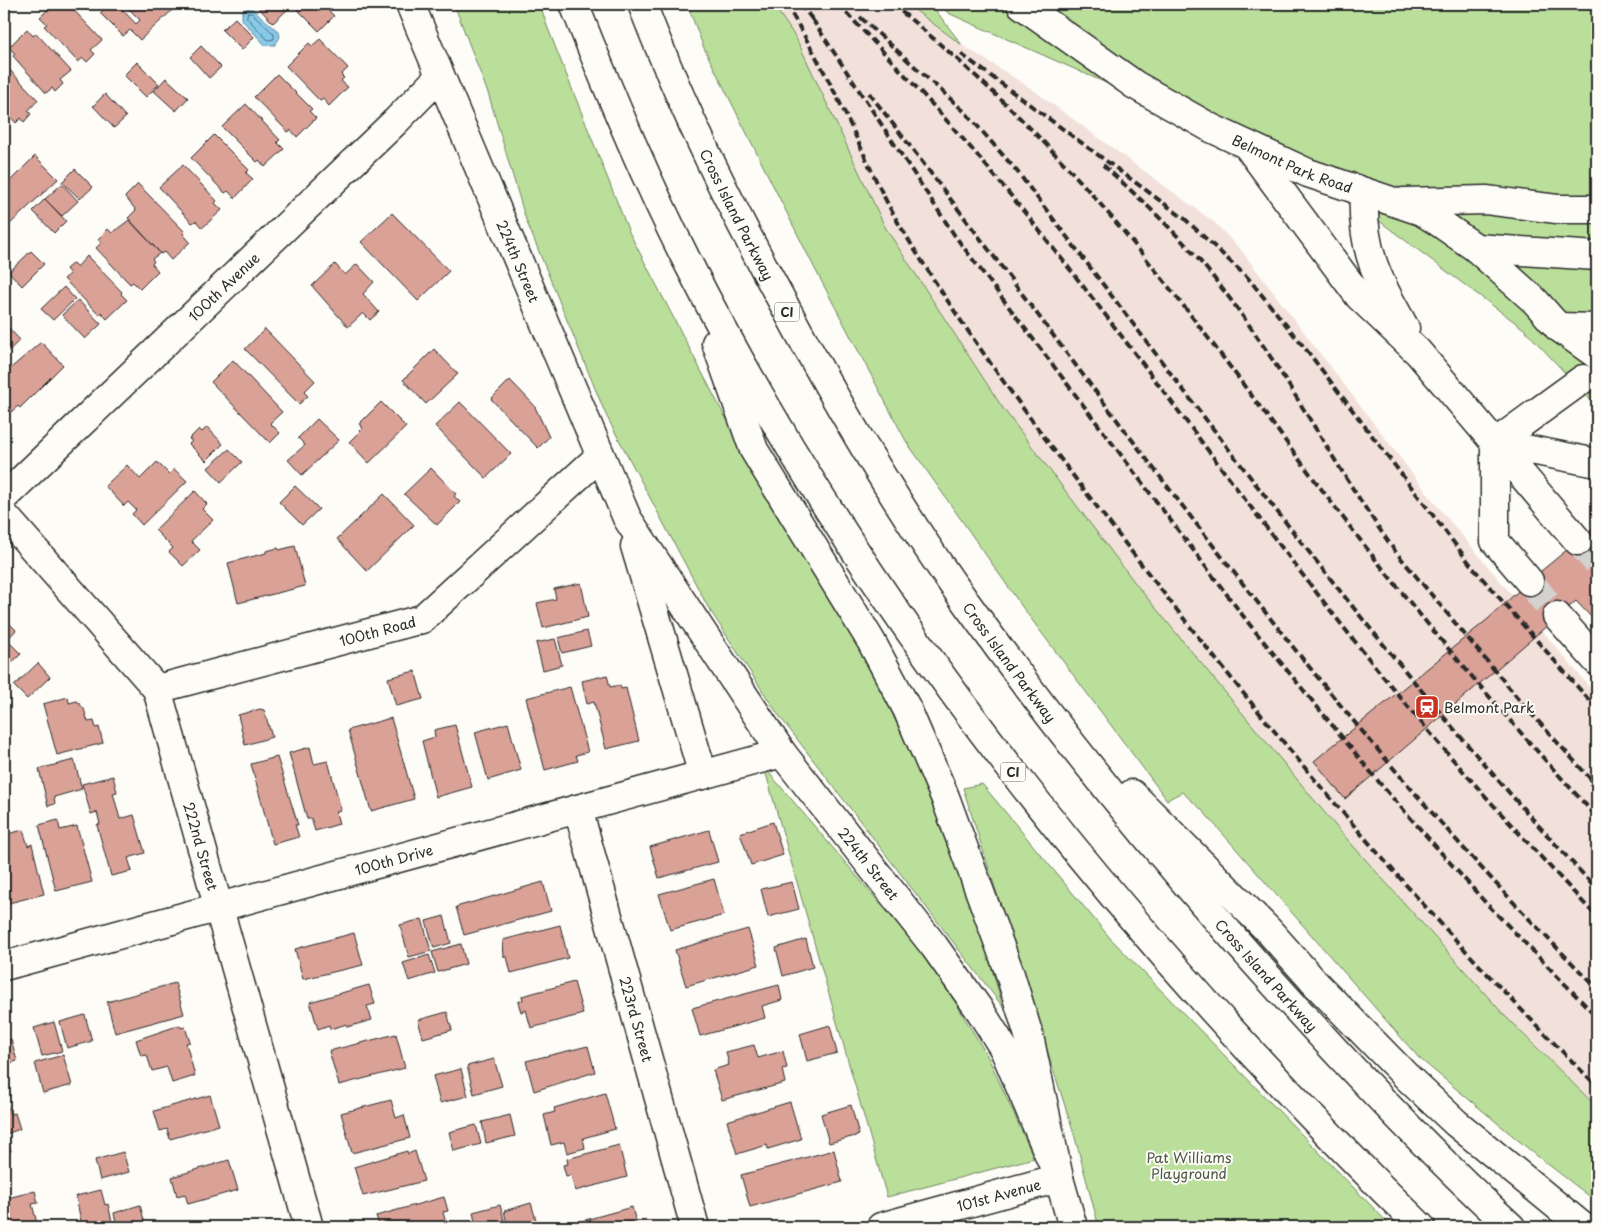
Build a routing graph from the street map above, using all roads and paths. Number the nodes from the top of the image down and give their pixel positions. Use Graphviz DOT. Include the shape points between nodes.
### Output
graph roads {
  1 [pos="410,4"];
  2 [pos="574,4"];
  3 [pos="642,4"];
  4 [pos="1020,4"];
  5 [pos="440,76"];
  6 [pos="1247,146"];
  7 [pos="1364,192"];
  8 [pos="1396,202"];
  9 [pos="1597,210"];
  10 [pos="1476,248"];
  11 [pos="1597,256"];
  12 [pos="685,257"];
  13 [pos="1558,327"];
  14 [pos="1597,328"];
  15 [pos="1418,352"];
  16 [pos="1597,356"];
  17 [pos="1590,388"];
  18 [pos="1495,443"];
  19 [pos="600,456"];
  20 [pos="1597,463"];
  21 [pos="4,497"];
  22 [pos="4,514"];
  23 [pos="627,518"];
  24 [pos="1578,541"];
  25 [pos="1529,581"];
  26 [pos="1557,616"];
  27 [pos="1597,661"];
  28 [pos="157,689"];
  29 [pos="1036,698"];
  30 [pos="782,753"];
  31 [pos="703,774"];
  32 [pos="578,809"];
  33 [pos="219,907"];
  34 [pos="4,966"];
  35 [pos="1059,1178"];
  36 [pos="309,1227"];
  37 [pos="695,1227"];
  38 [pos="881,1227"];
  39 [pos="1073,1227"];
  40 [pos="1421,1227"];
  41 [pos="1511,1227"];
  42 [pos="1583,1227"];
  1 -- 5 [label="main road, 224th Street"];
  2 -- 12 [label="main road, CI" via="606,86"];
  3 -- 29 [label="main road, Cross Island Parkway / CI" via="749,240 819,370 895,497 965,602"];
  4 -- 6 [label="main road, Belmont Park Road" via="1135,85"];
  5 -- 19 [label="main road, 224th Street"];
  5 -- 21 [label="main road, 100th Avenue"];
  6 -- 7 [label="main road, Belmont Park Road" via="1308,173"];
  6 -- 15 [label="main road" via="1359,296"];
  7 -- 8 [label="main road, Belmont Park Road"];
  7 -- 15 [label="main road" via="1363,219 1372,264"];
  8 -- 9 [label="main road" via="1486,200"];
  8 -- 10 [label="main road, Belmont Park Road" via="1421,211"];
  10 -- 11 [label="main road"];
  10 -- 13 [label="main road, Belmont Park Road" via="1535,301"];
  12 -- 35 [label="main road" via="754,450 872,641 907,709 945,797 1009,971 1029,1036"];
  12 -- 40 [label="main road, CI" via="729,340 824,503 986,736 1164,956 1298,1103"];
  13 -- 14 [label="main road"];
  13 -- 16 [label="main road"];
  13 -- 17 [label="main road"];
  15 -- 18 [label="main road"];
  17 -- 18 [label="main road"];
  18 -- 20 [label="main road"];
  18 -- 24 [label="main road"];
  18 -- 25 [label="main road" via="1495,541"];
  19 -- 23 [label="main road, 224th Street"];
  19 -- 28 [label="main road, 100th Road" via="422,619"];
  22 -- 28 [label="main road, 222nd Street"];
  23 -- 30 [label="main road, 224th Street"];
  23 -- 31 [label="main road, 224th Street"];
  26 -- 27 [label="main road"];
  28 -- 33 [label="main road, 222nd Street"];
  29 -- 41 [label="main road, Cross Island Parkway / CI" via="1175,870 1263,971 1342,1057"];
  29 -- 42 [label="main road" via="1269,931 1407,1077 1456,1123"];
  30 -- 31 [label="main road, 100th Drive"];
  30 -- 35 [label="main road, 224th Street" via="934,946 981,1012 1004,1049"];
  31 -- 32 [label="main road, 100th Drive"];
  32 -- 33 [label="main road, 100th Drive"];
  32 -- 37 [label="main road, 223rd Street"];
  33 -- 34 [label="main road, 100th Drive"];
  33 -- 36 [label="main road, 222nd Street"];
  35 -- 38 [label="main road, 101st Avenue"];
  35 -- 39 [label="main road, 224th Street"];
}
